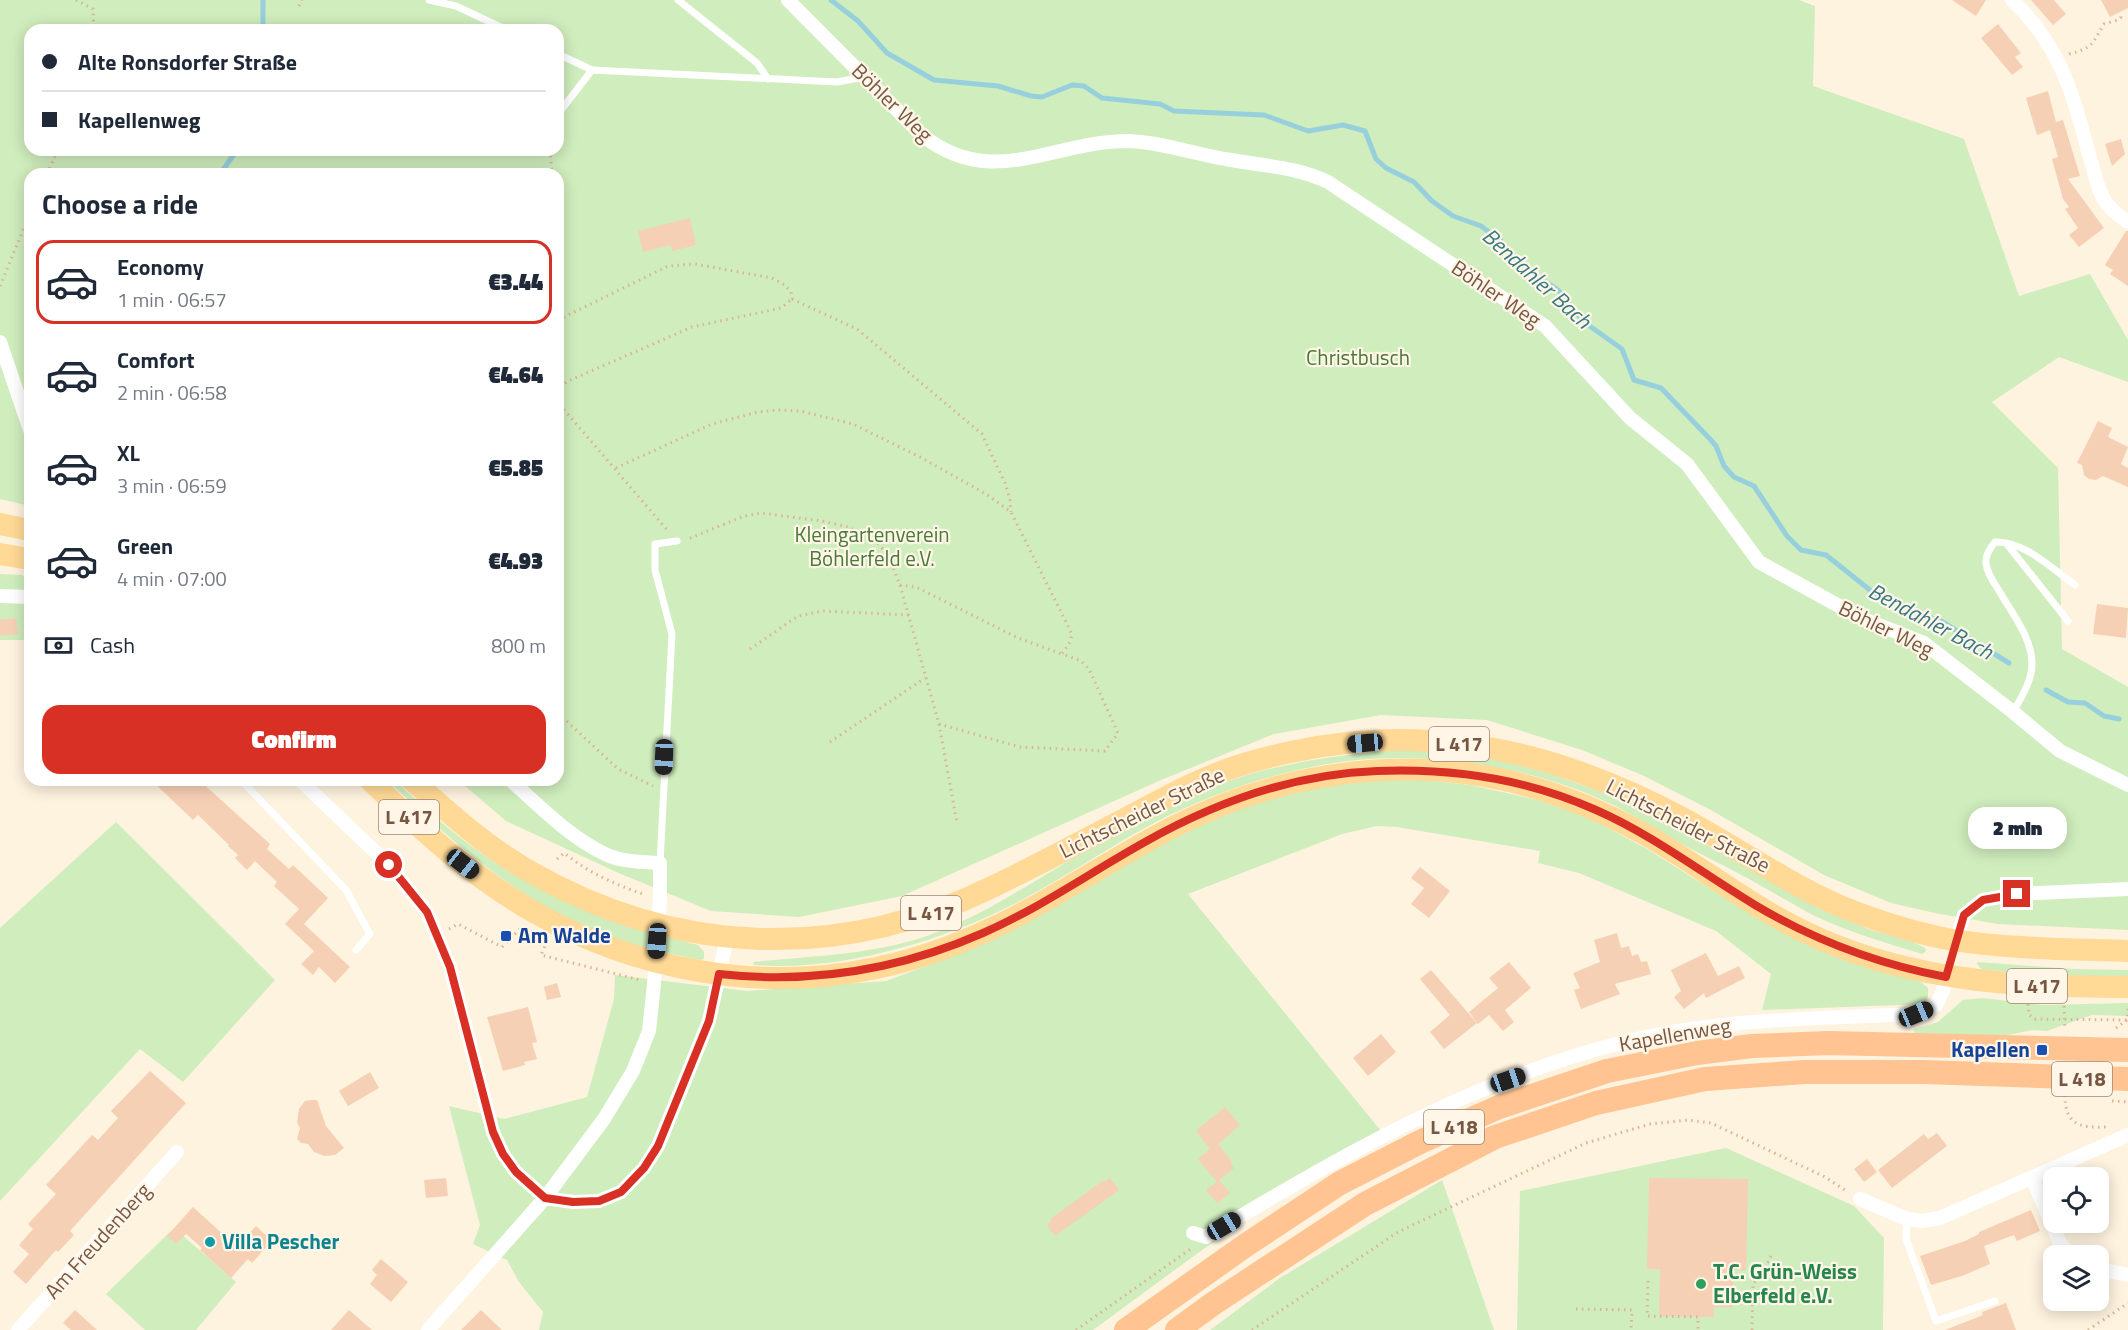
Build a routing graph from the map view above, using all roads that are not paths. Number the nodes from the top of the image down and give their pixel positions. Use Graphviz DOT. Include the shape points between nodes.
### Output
graph roads {
  1 [pos="429,0"];
  2 [pos="678,0"];
  3 [pos="788,0"];
  4 [pos="2012,0"];
  5 [pos="494,24"];
  6 [pos="564,57"];
  7 [pos="592,70"];
  8 [pos="864,76"];
  9 [pos="768,79"];
  10 [pos="564,106"];
  11 [pos="2128,222"];
  12 [pos="0,342"];
  13 [pos="24,412"];
  14 [pos="0,524"];
  15 [pos="24,529"];
  16 [pos="677,541"];
  17 [pos="2005,542"];
  18 [pos="0,554"];
  19 [pos="24,558"];
  20 [pos="2075,585"];
  21 [pos="0,596"];
  22 [pos="24,597"];
  23 [pos="2068,621"];
  24 [pos="2013,712"];
  25 [pos="2128,785"];
  26 [pos="247,786"];
  27 [pos="306,786"];
  28 [pos="376,786"];
  29 [pos="419,786"];
  30 [pos="517,786"];
  31 [pos="660,863"];
  32 [pos="2128,889"];
  33 [pos="727,937"];
  34 [pos="1956,940"];
  35 [pos="356,950"];
  36 [pos="2128,951"];
  37 [pos="719,974"];
  38 [pos="1946,977"];
  39 [pos="2128,987"];
  40 [pos="2128,1050"];
  41 [pos="2128,1079"];
  42 [pos="2128,1135"];
  43 [pos="177,1152"];
  44 [pos="2032,1178"];
  45 [pos="545,1198"];
  46 [pos="1860,1199"];
  47 [pos="1907,1219"];
  48 [pos="1193,1233"];
  49 [pos="2062,1245"];
  50 [pos="2109,1271"];
  51 [pos="2128,1275"];
  52 [pos="1995,1300"];
  53 [pos="18,1330"];
  54 [pos="428,1330"];
  55 [pos="1126,1330"];
  56 [pos="1177,1330"];
  1 -- 5 [label="lane" via="456,6"];
  2 -- 9 [label="lane" via="757,63"];
  3 -- 8 [label="street, Böhler Weg"];
  4 -- 11 [label="street" via="2056,58 2098,186 2106,203"];
  6 -- 7 [label="lane"];
  7 -- 9 [label="lane"];
  7 -- 10 [label="lane"];
  8 -- 9 [label="lane" via="837,82"];
  8 -- 24 [label="street, Böhler Weg" via="937,147 978,162 997,163 1127,141 1287,168 1328,182 1545,326 1630,418 1687,464 1759,562 1861,618 1924,643"];
  12 -- 13 [label="street"];
  14 -- 15 [label="main road"];
  16 -- 31 [label="lane" via="655,544 655,570 672,634"];
  17 -- 20 [label="lane" via="2027,551"];
  17 -- 23 [label="lane"];
  17 -- 24 [label="lane" via="1995,542 1988,550 1986,563 2026,637 2032,667"];
  18 -- 19 [label="main road"];
  21 -- 22 [label="street"];
  24 -- 25 [label="street, Böhler Weg" via="2060,751"];
  26 -- 35 [label="lane" via="346,890 370,934"];
  27 -- 45 [label="street" via="389,865 427,912 450,967 493,1132 516,1172"];
  28 -- 37 [label="main road, Lichtscheider Straße / L 417" via="471,870 554,923 649,961"];
  29 -- 33 [label="main road, Lichtscheider Straße / L 417" via="474,834 559,887 624,914"];
  30 -- 31 [label="street" via="577,838 607,855"];
  31 -- 45 [label="street" via="649,1031 633,1071 604,1119"];
  32 -- 34 [label="street, Kapellenweg" via="2017,894 1983,900 1964,915"];
  33 -- 34 [label="main road, Lichtscheider Straße / L 417" via="805,939 901,922 984,891 1174,793 1245,764 1319,747 1430,741 1485,747 1573,770 1683,819 1850,910 1893,926"];
  33 -- 37 [label="street"];
  34 -- 36 [label="main road, Lichtscheider Straße / L 417"];
  34 -- 38 [label="main road, Kapellenweg"];
  37 -- 38 [label="main road, Lichtscheider Straße / L 417" via="819,976 909,960 985,932 1145,842 1252,793 1347,772 1412,770 1507,781 1594,809 1649,837 1755,906 1820,939 1877,960"];
  37 -- 45 [label="street" via="709,1021 658,1146 644,1168 621,1192 599,1201"];
  38 -- 39 [label="main road, Lichtscheider Straße / L 417" via="2053,987"];
  38 -- 48 [label="street, Kapellenweg" via="1936,1005 1916,1014 1761,1022 1672,1032 1588,1051 1468,1094 1296,1182 1206,1237"];
  40 -- 55 [label="highway, L 418" via="1828,1043 1752,1046 1607,1071 1499,1107 1340,1183"];
  41 -- 56 [label="highway, L 418" via="1805,1072 1705,1080 1596,1103 1495,1137 1365,1204"];
  42 -- 44 [label="street"];
  43 -- 53 [label="street, Am Freudenberg"];
  44 -- 47 [label="street" via="1940,1218"];
  44 -- 49 [label="street"];
  45 -- 54 [label="street"];
  46 -- 47 [label="street"];
  47 -- 52 [label="lane" via="1906,1239 1936,1321"];
  50 -- 51 [label="street"];
}
